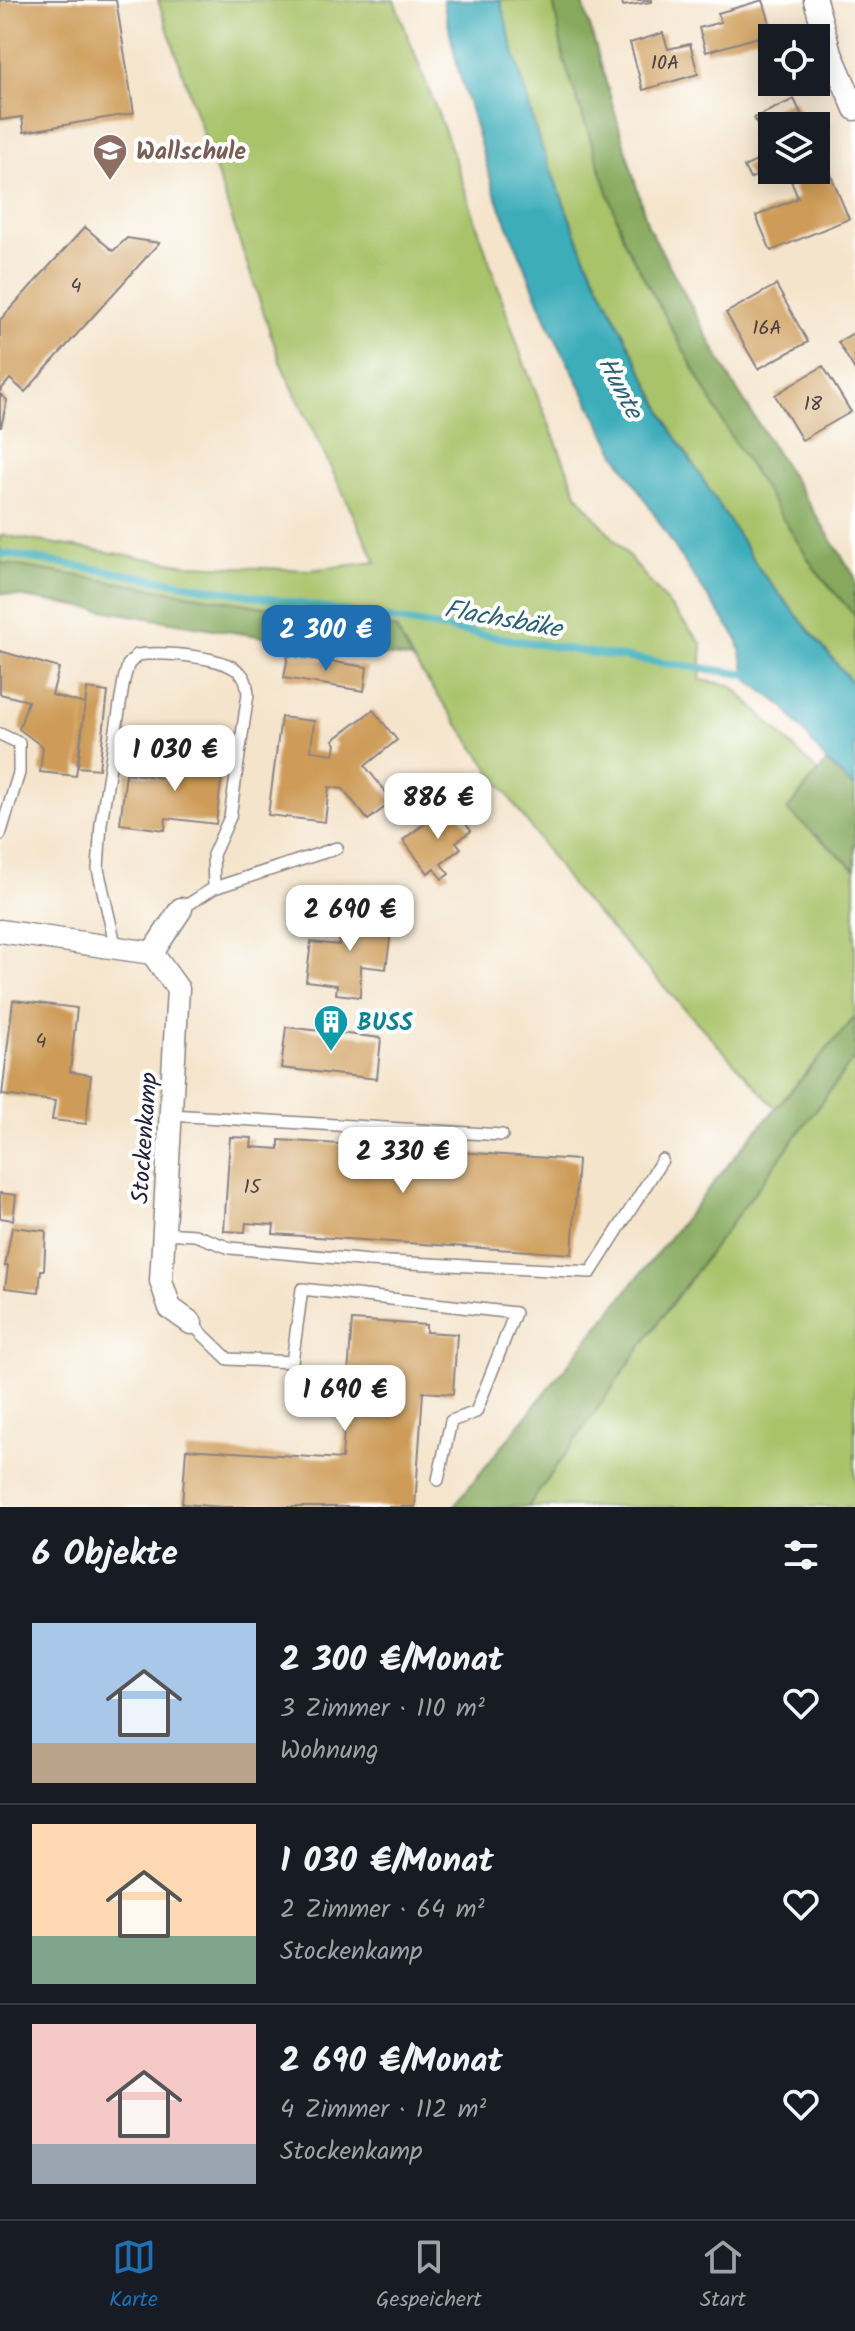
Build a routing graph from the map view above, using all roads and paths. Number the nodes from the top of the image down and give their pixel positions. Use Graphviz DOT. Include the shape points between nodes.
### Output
graph roads {
  1 [pos="815,0"];
  2 [pos="855,109"];
  3 [pos="0,734"];
  4 [pos="0,835"];
  5 [pos="337,848"];
  6 [pos="214,888"];
  7 [pos="181,909"];
  8 [pos="0,931"];
  9 [pos="116,948"];
  10 [pos="152,953"];
  11 [pos="171,1115"];
  12 [pos="502,1135"];
  13 [pos="662,1160"];
  14 [pos="164,1233"];
  15 [pos="191,1323"];
  16 [pos="438,1480"];
  1 -- 2 [label="street"];
  3 -- 4 [label="lane" via="19,743 19,773"];
  5 -- 6 [label="lane"];
  6 -- 7 [label="lane"];
  6 -- 9 [label="lane" via="213,855 230,817 248,694 245,678 235,668 212,661 137,655 124,680 101,823 98,869"];
  7 -- 10 [label="street"];
  8 -- 9 [label="street"];
  9 -- 10 [label="street"];
  10 -- 11 [label="street, Stockenkamp" via="178,989"];
  11 -- 12 [label="lane"];
  11 -- 14 [label="street, Stockenkamp"];
  13 -- 14 [label="lane" via="591,1272 323,1257 230,1248 195,1235"];
  14 -- 15 [label="street, Stockenkamp" via="161,1281 170,1308"];
  15 -- 16 [label="lane" via="228,1359 292,1362 302,1289 515,1313 476,1412 451,1421"];
}
